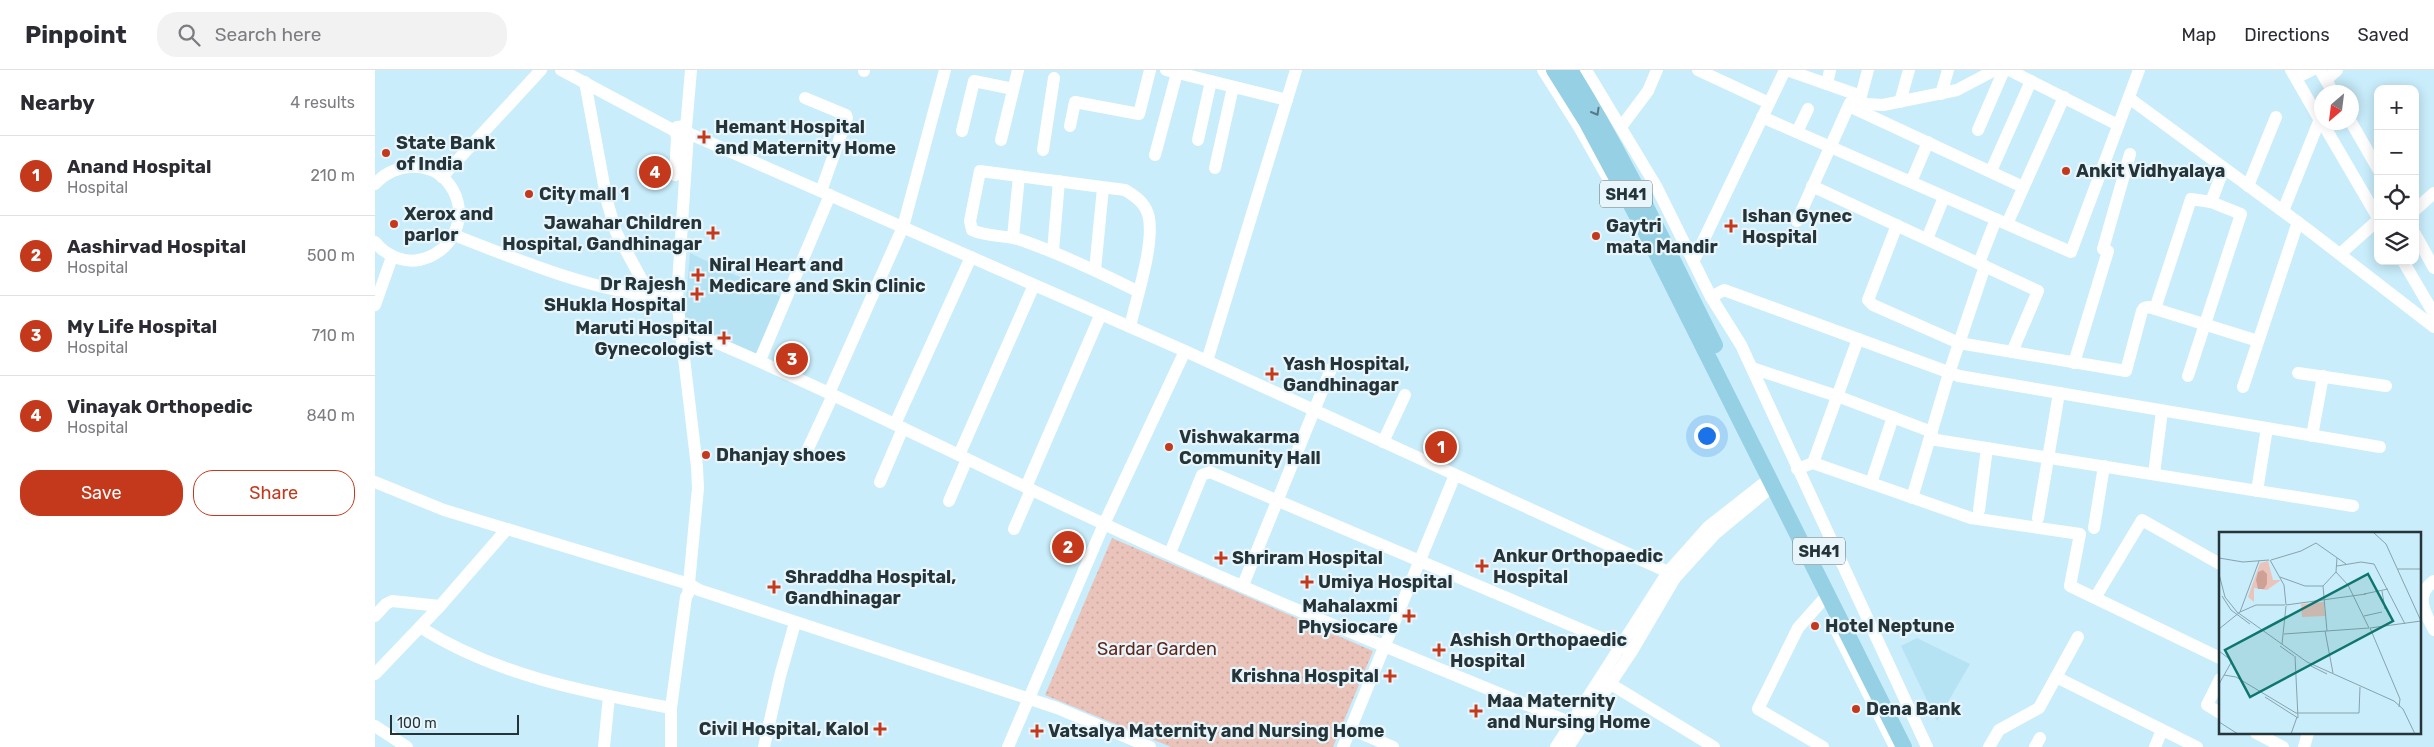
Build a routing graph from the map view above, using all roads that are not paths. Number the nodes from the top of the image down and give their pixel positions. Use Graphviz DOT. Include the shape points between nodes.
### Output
graph roads {
  1 [pos="541,70"];
  2 [pos="561,70"];
  3 [pos="684,70"];
  4 [pos="691,70"];
  5 [pos="945,70"];
  6 [pos="1017,70"];
  7 [pos="1150,70"];
  8 [pos="1296,70"];
  9 [pos="1543,70"];
  10 [pos="1554,70"];
  11 [pos="1570,70"];
  12 [pos="1602,70"];
  13 [pos="1657,70"];
  14 [pos="1698,70"];
  15 [pos="1786,70"];
  16 [pos="1830,70"];
  17 [pos="1868,70"];
  18 [pos="1909,70"];
  19 [pos="1948,70"];
  20 [pos="2004,70"];
  21 [pos="2009,70"];
  22 [pos="2139,70"];
  23 [pos="2312,70"];
  24 [pos="2337,70"];
  25 [pos="1171,71"];
  26 [pos="1991,71"];
  27 [pos="2293,74"];
  28 [pos="1589,75"];
  29 [pos="2323,75"];
  30 [pos="1207,77"];
  31 [pos="1055,78"];
  32 [pos="2031,81"];
  33 [pos="585,82"];
  34 [pos="1827,84"];
  35 [pos="1233,87"];
  36 [pos="1013,89"];
  37 [pos="1941,94"];
  38 [pos="2064,97"];
  39 [pos="805,98"];
  40 [pos="1052,98"];
  41 [pos="2129,98"];
  42 [pos="1287,100"];
  43 [pos="1075,102"];
  44 [pos="1900,102"];
  45 [pos="1769,103"];
  46 [pos="1849,105"];
  47 [pos="1808,109"];
  48 [pos="2314,109"];
  49 [pos="1762,117"];
  50 [pos="2276,117"];
  51 [pos="2119,125"];
  52 [pos="1071,126"];
  53 [pos="1621,127"];
  54 [pos="1978,130"];
  55 [pos="2317,130"];
  56 [pos="2326,130"];
  57 [pos="2356,130"];
  58 [pos="962,131"];
  59 [pos="682,132"];
  60 [pos="1797,132"];
  61 [pos="1001,140"];
  62 [pos="1198,140"];
  63 [pos="1928,142"];
  64 [pos="1829,146"];
  65 [pos="1043,150"];
  66 [pos="2131,154"];
  67 [pos="1155,155"];
  68 [pos="2374,162"];
  69 [pos="1215,168"];
  70 [pos="2224,168"];
  71 [pos="1991,172"];
  72 [pos="1019,176"];
  73 [pos="442,177"];
  74 [pos="1059,181"];
  75 [pos="1911,182"];
  76 [pos="375,184"];
  77 [pos="1812,186"];
  78 [pos="2248,186"];
  79 [pos="2023,187"];
  80 [pos="1103,188"];
  81 [pos="825,193"];
  82 [pos="2434,193"];
  83 [pos="1944,197"];
  84 [pos="2211,202"];
  85 [pos="2419,206"];
  86 [pos="2283,211"];
  87 [pos="2374,211"];
  88 [pos="2374,219"];
  89 [pos="1797,221"];
  90 [pos="2001,222"];
  91 [pos="2298,222"];
  92 [pos="1897,225"];
  93 [pos="903,227"];
  94 [pos="454,235"];
  95 [pos="1013,237"];
  96 [pos="1927,239"];
  97 [pos="2419,240"];
  98 [pos="375,242"];
  99 [pos="1053,251"];
  100 [pos="2340,254"];
  101 [pos="393,257"];
  102 [pos="971,257"];
  103 [pos="2432,259"];
  104 [pos="1694,260"];
  105 [pos="1982,265"];
  106 [pos="2405,265"];
  107 [pos="1095,270"];
  108 [pos="1035,285"];
  109 [pos="1137,292"];
  110 [pos="651,297"];
  111 [pos="1711,297"];
  112 [pos="674,299"];
  113 [pos="375,305"];
  114 [pos="2155,309"];
  115 [pos="2434,314"];
  116 [pos="1100,316"];
  117 [pos="1695,320"];
  118 [pos="2203,324"];
  119 [pos="679,327"];
  120 [pos="1730,327"];
  121 [pos="2434,327"];
  122 [pos="1130,328"];
  123 [pos="1858,339"];
  124 [pos="2258,341"];
  125 [pos="1959,343"];
  126 [pos="1695,346"];
  127 [pos="1185,351"];
  128 [pos="2012,352"];
  129 [pos="1715,358"];
  130 [pos="759,360"];
  131 [pos="1207,362"];
  132 [pos="2074,363"];
  133 [pos="1752,368"];
  134 [pos="1331,369"];
  135 [pos="1949,373"];
  136 [pos="2298,373"];
  137 [pos="2188,376"];
  138 [pos="2323,376"];
  139 [pos="2386,386"];
  140 [pos="2243,387"];
  141 [pos="2059,393"];
  142 [pos="831,394"];
  143 [pos="1405,395"];
  144 [pos="1837,396"];
  145 [pos="1315,411"];
  146 [pos="2162,411"];
  147 [pos="1893,417"];
  148 [pos="899,426"];
  149 [pos="2267,428"];
  150 [pos="1931,436"];
  151 [pos="2312,436"];
  152 [pos="1383,442"];
  153 [pos="2380,447"];
  154 [pos="1987,448"];
  155 [pos="806,453"];
  156 [pos="963,457"];
  157 [pos="2048,458"];
  158 [pos="1813,463"];
  159 [pos="2104,466"];
  160 [pos="1797,470"];
  161 [pos="2154,474"];
  162 [pos="1455,475"];
  163 [pos="375,482"];
  164 [pos="880,482"];
  165 [pos="1871,483"];
  166 [pos="1766,486"];
  167 [pos="1029,488"];
  168 [pos="2257,491"];
  169 [pos="1912,498"];
  170 [pos="949,500"];
  171 [pos="1277,500"];
  172 [pos="2353,506"];
  173 [pos="1979,510"];
  174 [pos="2038,518"];
  175 [pos="1104,524"];
  176 [pos="2094,528"];
  177 [pos="1014,529"];
  178 [pos="507,530"];
  179 [pos="1170,553"];
  180 [pos="1418,561"];
  181 [pos="2219,563"];
  182 [pos="1672,575"];
  183 [pos="2434,581"];
  184 [pos="1243,585"];
  185 [pos="688,589"];
  186 [pos="2095,598"];
  187 [pos="1821,600"];
  188 [pos="440,606"];
  189 [pos="375,616"];
  190 [pos="795,623"];
  191 [pos="420,628"];
  192 [pos="2434,630"];
  193 [pos="2078,637"];
  194 [pos="1385,645"];
  195 [pos="1627,648"];
  196 [pos="2219,658"];
  197 [pos="375,674"];
  198 [pos="2056,677"];
  199 [pos="2219,681"];
  200 [pos="1609,683"];
  201 [pos="609,696"];
  202 [pos="1028,699"];
  203 [pos="671,708"];
  204 [pos="2219,712"];
  205 [pos="1577,725"];
  206 [pos="375,726"];
  207 [pos="1351,729"];
  208 [pos="2162,730"];
  209 [pos="2258,734"];
  210 [pos="2308,734"];
  211 [pos="407,747"];
  212 [pos="604,747"];
  213 [pos="671,747"];
  214 [pos="764,747"];
  215 [pos="1008,747"];
  216 [pos="1151,747"];
  217 [pos="1343,747"];
  218 [pos="1393,747"];
  219 [pos="1555,747"];
  220 [pos="1568,747"];
  221 [pos="1714,747"];
  222 [pos="1823,747"];
  223 [pos="1895,747"];
  224 [pos="1904,747"];
  225 [pos="1916,747"];
  226 [pos="1927,747"];
  227 [pos="1989,747"];
  228 [pos="2155,747"];
  229 [pos="2197,747"];
  230 [pos="2283,747"];
  231 [pos="2304,747"];
  1 -- 73 [label="street"];
  2 -- 33 [label="street"];
  3 -- 59 [label="street"];
  4 -- 59 [label="street"];
  5 -- 93 [label="street"];
  6 -- 36 [label="street"];
  7 -- 43 [label="street" via="1139,114"];
  8 -- 42 [label="street"];
  9 -- 126 [label="street" via="1639,233"];
  10 -- 117 [label="main road, SH41" via="1587,121"];
  11 -- 117 [label="main road, SH41, one-way" via="1656,225"];
  12 -- 28 [label="street"];
  13 -- 53 [label="street" via="1648,91"];
  14 -- 45 [label="street"];
  15 -- 34 [label="street"];
  15 -- 45 [label="street"];
  16 -- 34 [label="street"];
  17 -- 34 [label="street" via="1861,96"];
  18 -- 44 [label="street"];
  19 -- 37 [label="street"];
  20 -- 54 [label="street"];
  21 -- 32 [label="street"];
  22 -- 41 [label="street"];
  23 -- 27 [label="street"];
  24 -- 29 [label="street"];
  25 -- 30 [label="street"];
  25 -- 67 [label="street"];
  26 -- 37 [label="street" via="1957,90"];
  27 -- 48 [label="street"];
  28 -- 53 [label="street"];
  30 -- 35 [label="street"];
  30 -- 62 [label="street"];
  31 -- 40 [label="street"];
  32 -- 38 [label="street"];
  32 -- 71 [label="street"];
  33 -- 59 [label="street"];
  33 -- 110 [label="street" via="607,201 616,232"];
  35 -- 42 [label="street"];
  35 -- 69 [label="street"];
  36 -- 58 [label="street" via="974,81"];
  36 -- 61 [label="street"];
  37 -- 44 [label="street"];
  38 -- 51 [label="street"];
  38 -- 79 [label="street"];
  39 -- 81 [label="street" via="839,110 847,118"];
  40 -- 43 [label="street"];
  40 -- 65 [label="street"];
  41 -- 51 [label="street"];
  41 -- 70 [label="street"];
  42 -- 131 [label="street"];
  43 -- 52 [label="street"];
  44 -- 46 [label="street"];
  45 -- 49 [label="street"];
  46 -- 63 [label="street"];
  46 -- 64 [label="street"];
  47 -- 60 [label="street"];
  49 -- 60 [label="street"];
  49 -- 104 [label="street"];
  50 -- 78 [label="street"];
  51 -- 90 [label="street" via="2071,252"];
  53 -- 104 [label="street"];
  55 -- 86 [label="street"];
  56 -- 87 [label="street"];
  57 -- 68 [label="street"];
  59 -- 81 [label="street"];
  59 -- 112 [label="street"];
  60 -- 64 [label="street"];
  63 -- 71 [label="street"];
  63 -- 75 [label="street"];
  64 -- 75 [label="street"];
  64 -- 77 [label="street"];
  66 -- 132 [label="street" via="2103,249 2108,251"];
  70 -- 78 [label="street"];
  70 -- 84 [label="street"];
  71 -- 79 [label="street"];
  72 -- 74 [label="street"];
  72 -- 95 [label="street"];
  72 -- 95 [label="street" via="980,171 971,221 972,230"];
  73 -- 76 [label="street" via="428,169 412,166 396,168"];
  73 -- 94 [label="street" via="458,204 459,220"];
  74 -- 80 [label="street"];
  74 -- 99 [label="street"];
  75 -- 83 [label="street"];
  77 -- 89 [label="street"];
  77 -- 92 [label="street"];
  78 -- 86 [label="street"];
  79 -- 90 [label="street"];
  80 -- 107 [label="street"];
  80 -- 109 [label="street" via="1125,190 1139,198 1148,214 1150,237"];
  81 -- 93 [label="street"];
  81 -- 130 [label="street"];
  82 -- 85 [label="street"];
  83 -- 90 [label="street"];
  83 -- 96 [label="street"];
  84 -- 114 [label="street" via="2191,199"];
  84 -- 118 [label="street" via="2241,214"];
  86 -- 91 [label="street"];
  88 -- 100 [label="street"];
  90 -- 105 [label="street"];
  91 -- 100 [label="street"];
  91 -- 124 [label="street"];
  92 -- 96 [label="street"];
  92 -- 125 [label="street" via="1868,300"];
  93 -- 102 [label="street"];
  93 -- 142 [label="street"];
  94 -- 101 [label="street" via="439,252 429,257 405,260"];
  94 -- 110 [label="street" via="582,282"];
  95 -- 99 [label="street"];
  96 -- 105 [label="street"];
  97 -- 103 [label="street"];
  98 -- 101 [label="street"];
  99 -- 107 [label="street"];
  100 -- 121 [label="street"];
  101 -- 113 [label="street"];
  102 -- 108 [label="street"];
  102 -- 148 [label="street"];
  104 -- 111 [label="street"];
  105 -- 125 [label="street"];
  105 -- 128 [label="street" via="2038,291"];
  106 -- 115 [label="street"];
  107 -- 109 [label="street"];
  108 -- 116 [label="street"];
  108 -- 156 [label="street"];
  109 -- 122 [label="street"];
  110 -- 112 [label="street"];
  111 -- 120 [label="street"];
  111 -- 123 [label="street" via="1724,290"];
  112 -- 119 [label="street"];
  112 -- 185 [label="street" via="671,318 690,467"];
  114 -- 118 [label="street"];
  114 -- 132 [label="street" via="2144,308 2142,311 2126,371"];
  116 -- 122 [label="street"];
  116 -- 167 [label="street"];
  117 -- 129 [label="main road, SH41"];
  118 -- 124 [label="street"];
  118 -- 137 [label="street"];
  119 -- 130 [label="street"];
  119 -- 185 [label="street" via="698,488"];
  120 -- 126 [label="street"];
  120 -- 133 [label="street"];
  122 -- 127 [label="street"];
  123 -- 135 [label="street"];
  123 -- 144 [label="street"];
  124 -- 140 [label="street"];
  125 -- 128 [label="street"];
  125 -- 135 [label="street"];
  126 -- 166 [label="street"];
  127 -- 131 [label="street"];
  127 -- 175 [label="street"];
  128 -- 132 [label="street"];
  129 -- 224 [label="main road, SH41"];
  129 -- 225 [label="main road, SH41" via="1772,455"];
  130 -- 142 [label="street"];
  131 -- 145 [label="street"];
  133 -- 144 [label="street"];
  133 -- 160 [label="street"];
  134 -- 145 [label="street"];
  135 -- 141 [label="street"];
  135 -- 150 [label="street"];
  136 -- 138 [label="street"];
  138 -- 139 [label="street"];
  138 -- 151 [label="street"];
  141 -- 146 [label="street"];
  141 -- 157 [label="street"];
  142 -- 148 [label="street"];
  142 -- 155 [label="street"];
  143 -- 152 [label="street"];
  144 -- 147 [label="street"];
  144 -- 158 [label="street"];
  145 -- 152 [label="street"];
  145 -- 171 [label="street"];
  146 -- 149 [label="street"];
  146 -- 161 [label="street"];
  147 -- 150 [label="street"];
  147 -- 165 [label="street"];
  148 -- 156 [label="street"];
  148 -- 164 [label="street"];
  149 -- 151 [label="street"];
  149 -- 168 [label="street"];
  150 -- 154 [label="street"];
  150 -- 169 [label="street"];
  151 -- 153 [label="street"];
  152 -- 162 [label="street"];
  154 -- 157 [label="street"];
  154 -- 173 [label="street"];
  156 -- 167 [label="street"];
  156 -- 170 [label="street"];
  157 -- 159 [label="street"];
  157 -- 174 [label="street"];
  158 -- 160 [label="street"];
  158 -- 165 [label="street"];
  159 -- 161 [label="street"];
  159 -- 176 [label="street"];
  160 -- 226 [label="street"];
  161 -- 168 [label="street"];
  162 -- 180 [label="street"];
  162 -- 182 [label="street"];
  163 -- 178 [label="street" via="444,510"];
  165 -- 169 [label="street"];
  166 -- 182 [label="street"];
  166 -- 187 [label="street"];
  167 -- 175 [label="street"];
  167 -- 177 [label="street"];
  168 -- 172 [label="street"];
  169 -- 186 [label="street" via="1971,518 2080,534 2070,586"];
  171 -- 179 [label="street" via="1205,472"];
  171 -- 180 [label="street"];
  171 -- 184 [label="street"];
  175 -- 179 [label="street"];
  175 -- 202 [label="street"];
  178 -- 185 [label="street" via="532,535"];
  178 -- 188 [label="street"];
  179 -- 184 [label="street"];
  180 -- 194 [label="street"];
  180 -- 195 [label="street"];
  181 -- 186 [label="street" via="2142,520"];
  182 -- 195 [label="street"];
  183 -- 192 [label="street" via="2426,587 2421,599"];
  184 -- 194 [label="street"];
  185 -- 190 [label="street"];
  185 -- 203 [label="street"];
  186 -- 196 [label="street"];
  187 -- 222 [label="street" via="1798,628 1758,709"];
  187 -- 223 [label="street"];
  188 -- 189 [label="street" via="392,601"];
  188 -- 191 [label="street"];
  190 -- 202 [label="street"];
  190 -- 214 [label="street"];
  191 -- 197 [label="street"];
  191 -- 201 [label="street" via="501,666 565,687"];
  193 -- 198 [label="street"];
  194 -- 205 [label="street"];
  194 -- 207 [label="street"];
  195 -- 200 [label="street"];
  195 -- 205 [label="street"];
  198 -- 208 [label="street"];
  198 -- 227 [label="street" via="2039,708 1999,730"];
  199 -- 204 [label="street" via="2207,705"];
  200 -- 205 [label="street"];
  200 -- 221 [label="street"];
  201 -- 203 [label="street"];
  201 -- 212 [label="street"];
  202 -- 215 [label="street"];
  202 -- 216 [label="street"];
  203 -- 213 [label="street"];
  205 -- 219 [label="street"];
  205 -- 220 [label="street"];
  206 -- 211 [label="street"];
  207 -- 217 [label="street"];
  207 -- 218 [label="street"];
  208 -- 228 [label="street"];
  208 -- 229 [label="street"];
  209 -- 230 [label="street"];
  210 -- 231 [label="street"];
}
